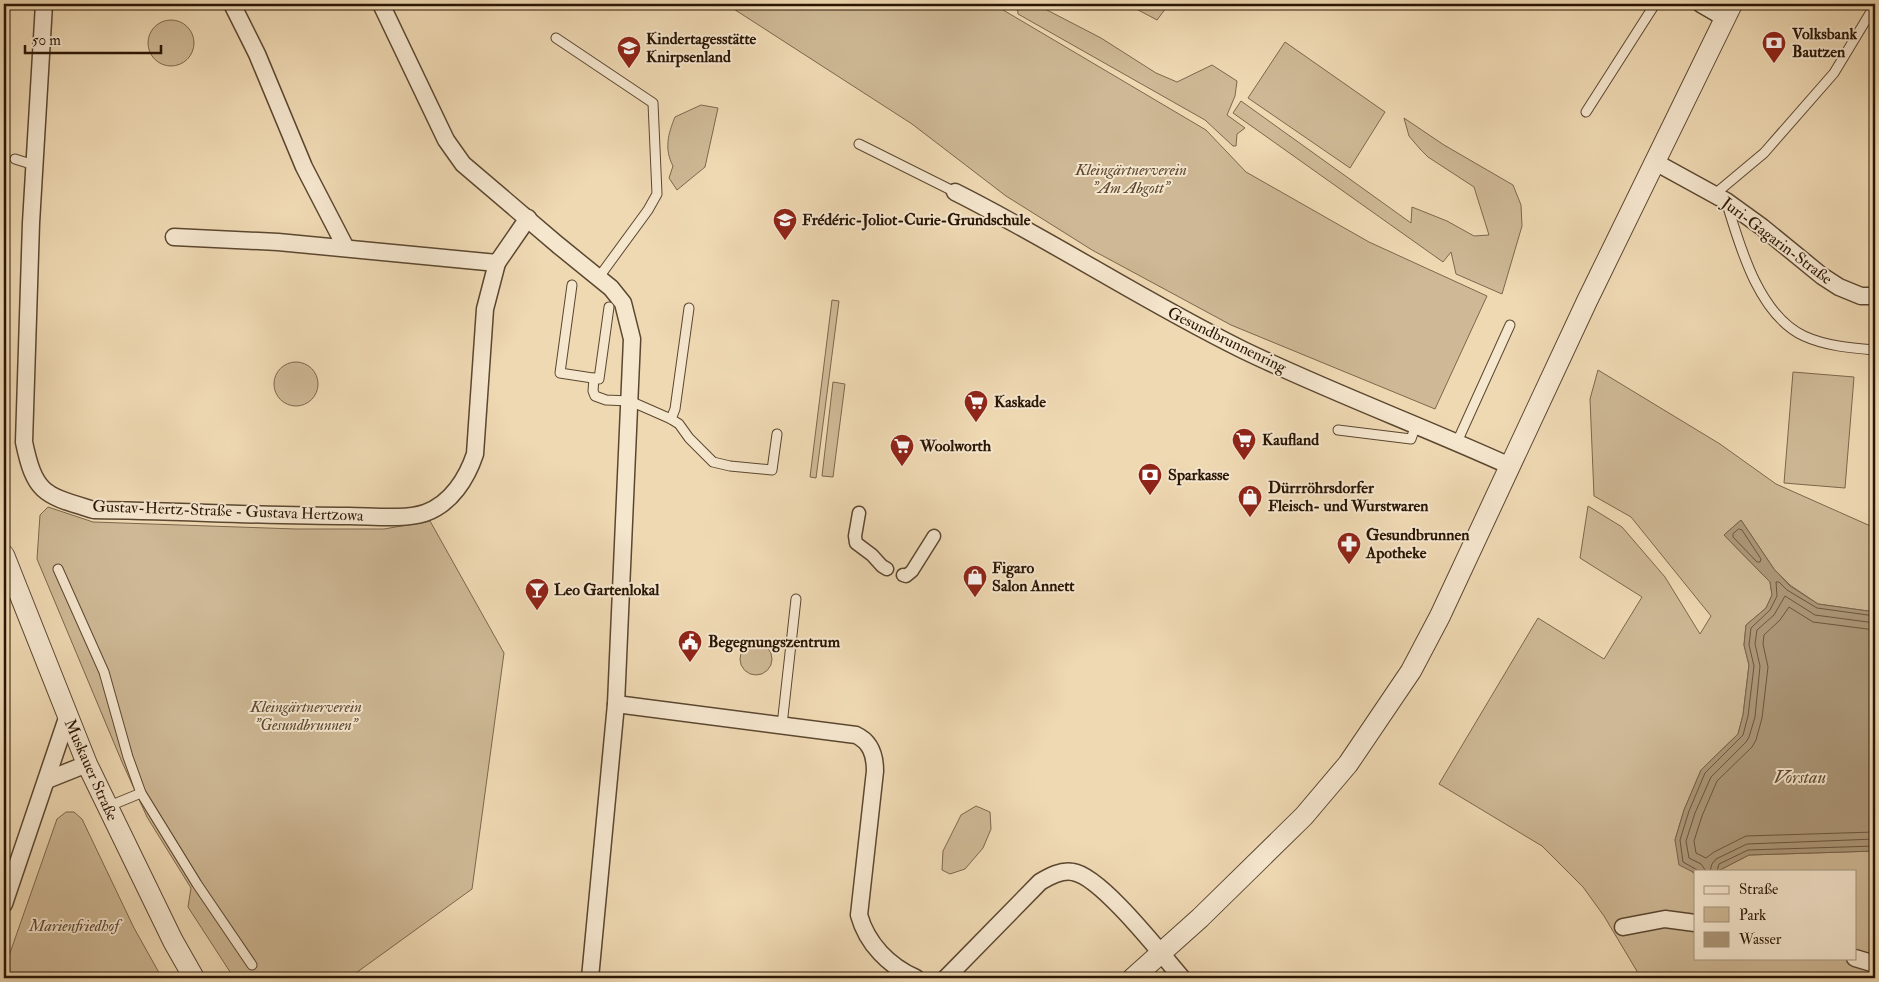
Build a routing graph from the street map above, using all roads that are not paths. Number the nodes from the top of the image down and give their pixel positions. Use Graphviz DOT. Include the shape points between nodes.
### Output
graph roads {
  1 [pos="44,4"];
  2 [pos="232,4"];
  3 [pos="381,4"];
  4 [pos="1656,4"];
  5 [pos="1702,4"];
  6 [pos="1875,5"];
  7 [pos="1728,11"];
  8 [pos="556,38"];
  9 [pos="1586,112"];
  10 [pos="859,144"];
  11 [pos="15,160"];
  12 [pos="1655,162"];
  13 [pos="34,165"];
  14 [pos="955,192"];
  15 [pos="1720,198"];
  16 [pos="528,218"];
  17 [pos="174,237"];
  18 [pos="346,248"];
  19 [pos="497,263"];
  20 [pos="599,277"];
  21 [pos="572,285"];
  22 [pos="1875,296"];
  23 [pos="609,307"];
  24 [pos="689,308"];
  25 [pos="1510,325"];
  26 [pos="1875,350"];
  27 [pos="594,378"];
  28 [pos="630,401"];
  29 [pos="671,418"];
  30 [pos="1416,425"];
  31 [pos="1338,430"];
  32 [pos="777,434"];
  33 [pos="1457,442"];
  34 [pos="1510,466"];
  35 [pos="859,513"];
  36 [pos="934,536"];
  37 [pos="4,555"];
  38 [pos="58,569"];
  39 [pos="796,600"];
  40 [pos="616,704"];
  41 [pos="67,718"];
  42 [pos="782,725"];
  43 [pos="87,764"];
  44 [pos="47,780"];
  45 [pos="141,793"];
  46 [pos="107,807"];
  47 [pos="4,904"];
  48 [pos="1694,923"];
  49 [pos="1624,927"];
  50 [pos="1161,954"];
  51 [pos="1856,958"];
  52 [pos="1875,964"];
  53 [pos="252,965"];
  54 [pos="194,978"];
  55 [pos="590,978"];
  56 [pos="916,978"];
  57 [pos="946,978"];
  58 [pos="1134,978"];
  59 [pos="1182,978"];
  1 -- 13 [label="street, Gustav-Hertz-Straße - Gustava Hertzowa"];
  2 -- 18 [label="street" via="257,54 304,167"];
  3 -- 16 [label="street" via="446,140 463,164"];
  4 -- 9 [label="lane"];
  5 -- 7 [label="street"];
  6 -- 15 [label="lane" via="1834,74"];
  7 -- 12 [label="street"];
  8 -- 20 [label="lane" via="653,103 657,194"];
  10 -- 14 [label="lane"];
  11 -- 13 [label="lane"];
  12 -- 15 [label="street, Juri-Gagarin-Straße"];
  12 -- 34 [label="street"];
  13 -- 19 [label="street, Gustav-Hertz-Straße - Gustava Hertzowa" via="24,442 28,465 43,490 94,510 406,516 425,513 444,502 468,473 475,454 485,309"];
  14 -- 30 [label="street, Gesundbrunnenring" via="973,206 1045,246 1243,350"];
  15 -- 22 [label="street, Juri-Gagarin-Straße" via="1762,226 1839,287 1861,296"];
  15 -- 26 [label="lane" via="1761,292 1785,324 1819,341"];
  16 -- 19 [label="street, Gustav-Hertz-Straße - Gustava Hertzowa"];
  16 -- 20 [label="street"];
  17 -- 18 [label="street"];
  18 -- 19 [label="street"];
  20 -- 28 [label="street" via="623,304 627,317 632,339"];
  21 -- 27 [label="lane" via="560,374"];
  23 -- 27 [label="lane" via="598,379"];
  24 -- 29 [label="lane"];
  25 -- 33 [label="lane"];
  27 -- 28 [label="lane" via="595,396"];
  28 -- 29 [label="lane"];
  28 -- 40 [label="street"];
  29 -- 32 [label="lane" via="713,462 730,466 772,470"];
  30 -- 31 [label="lane" via="1411,439"];
  30 -- 33 [label="street, Gesundbrunnenring"];
  33 -- 34 [label="street, Gesundbrunnenring"];
  34 -- 50 [label="street" via="1440,616 1411,670 1348,764 1304,816"];
  35 -- 36 [label="street" via="856,542 895,572 906,576"];
  37 -- 41 [label="street, Muskauer Straße"];
  38 -- 45 [label="lane" via="104,672"];
  39 -- 42 [label="lane"];
  40 -- 42 [label="street"];
  40 -- 55 [label="street"];
  41 -- 43 [label="street, Muskauer Straße"];
  41 -- 44 [label="street"];
  42 -- 56 [label="street" via="856,735 873,750 876,771 859,915 866,934 881,954 894,966"];
  43 -- 44 [label="street"];
  43 -- 46 [label="street, Muskauer Straße"];
  44 -- 47 [label="street"];
  45 -- 46 [label="lane"];
  45 -- 53 [label="lane"];
  46 -- 54 [label="street, Muskauer Straße"];
  48 -- 49 [label="street" via="1665,919"];
  50 -- 57 [label="street" via="1107,893 1087,878 1070,872 1056,874 1040,882"];
  50 -- 58 [label="street"];
  50 -- 59 [label="street"];
  51 -- 52 [label="street"];
}
